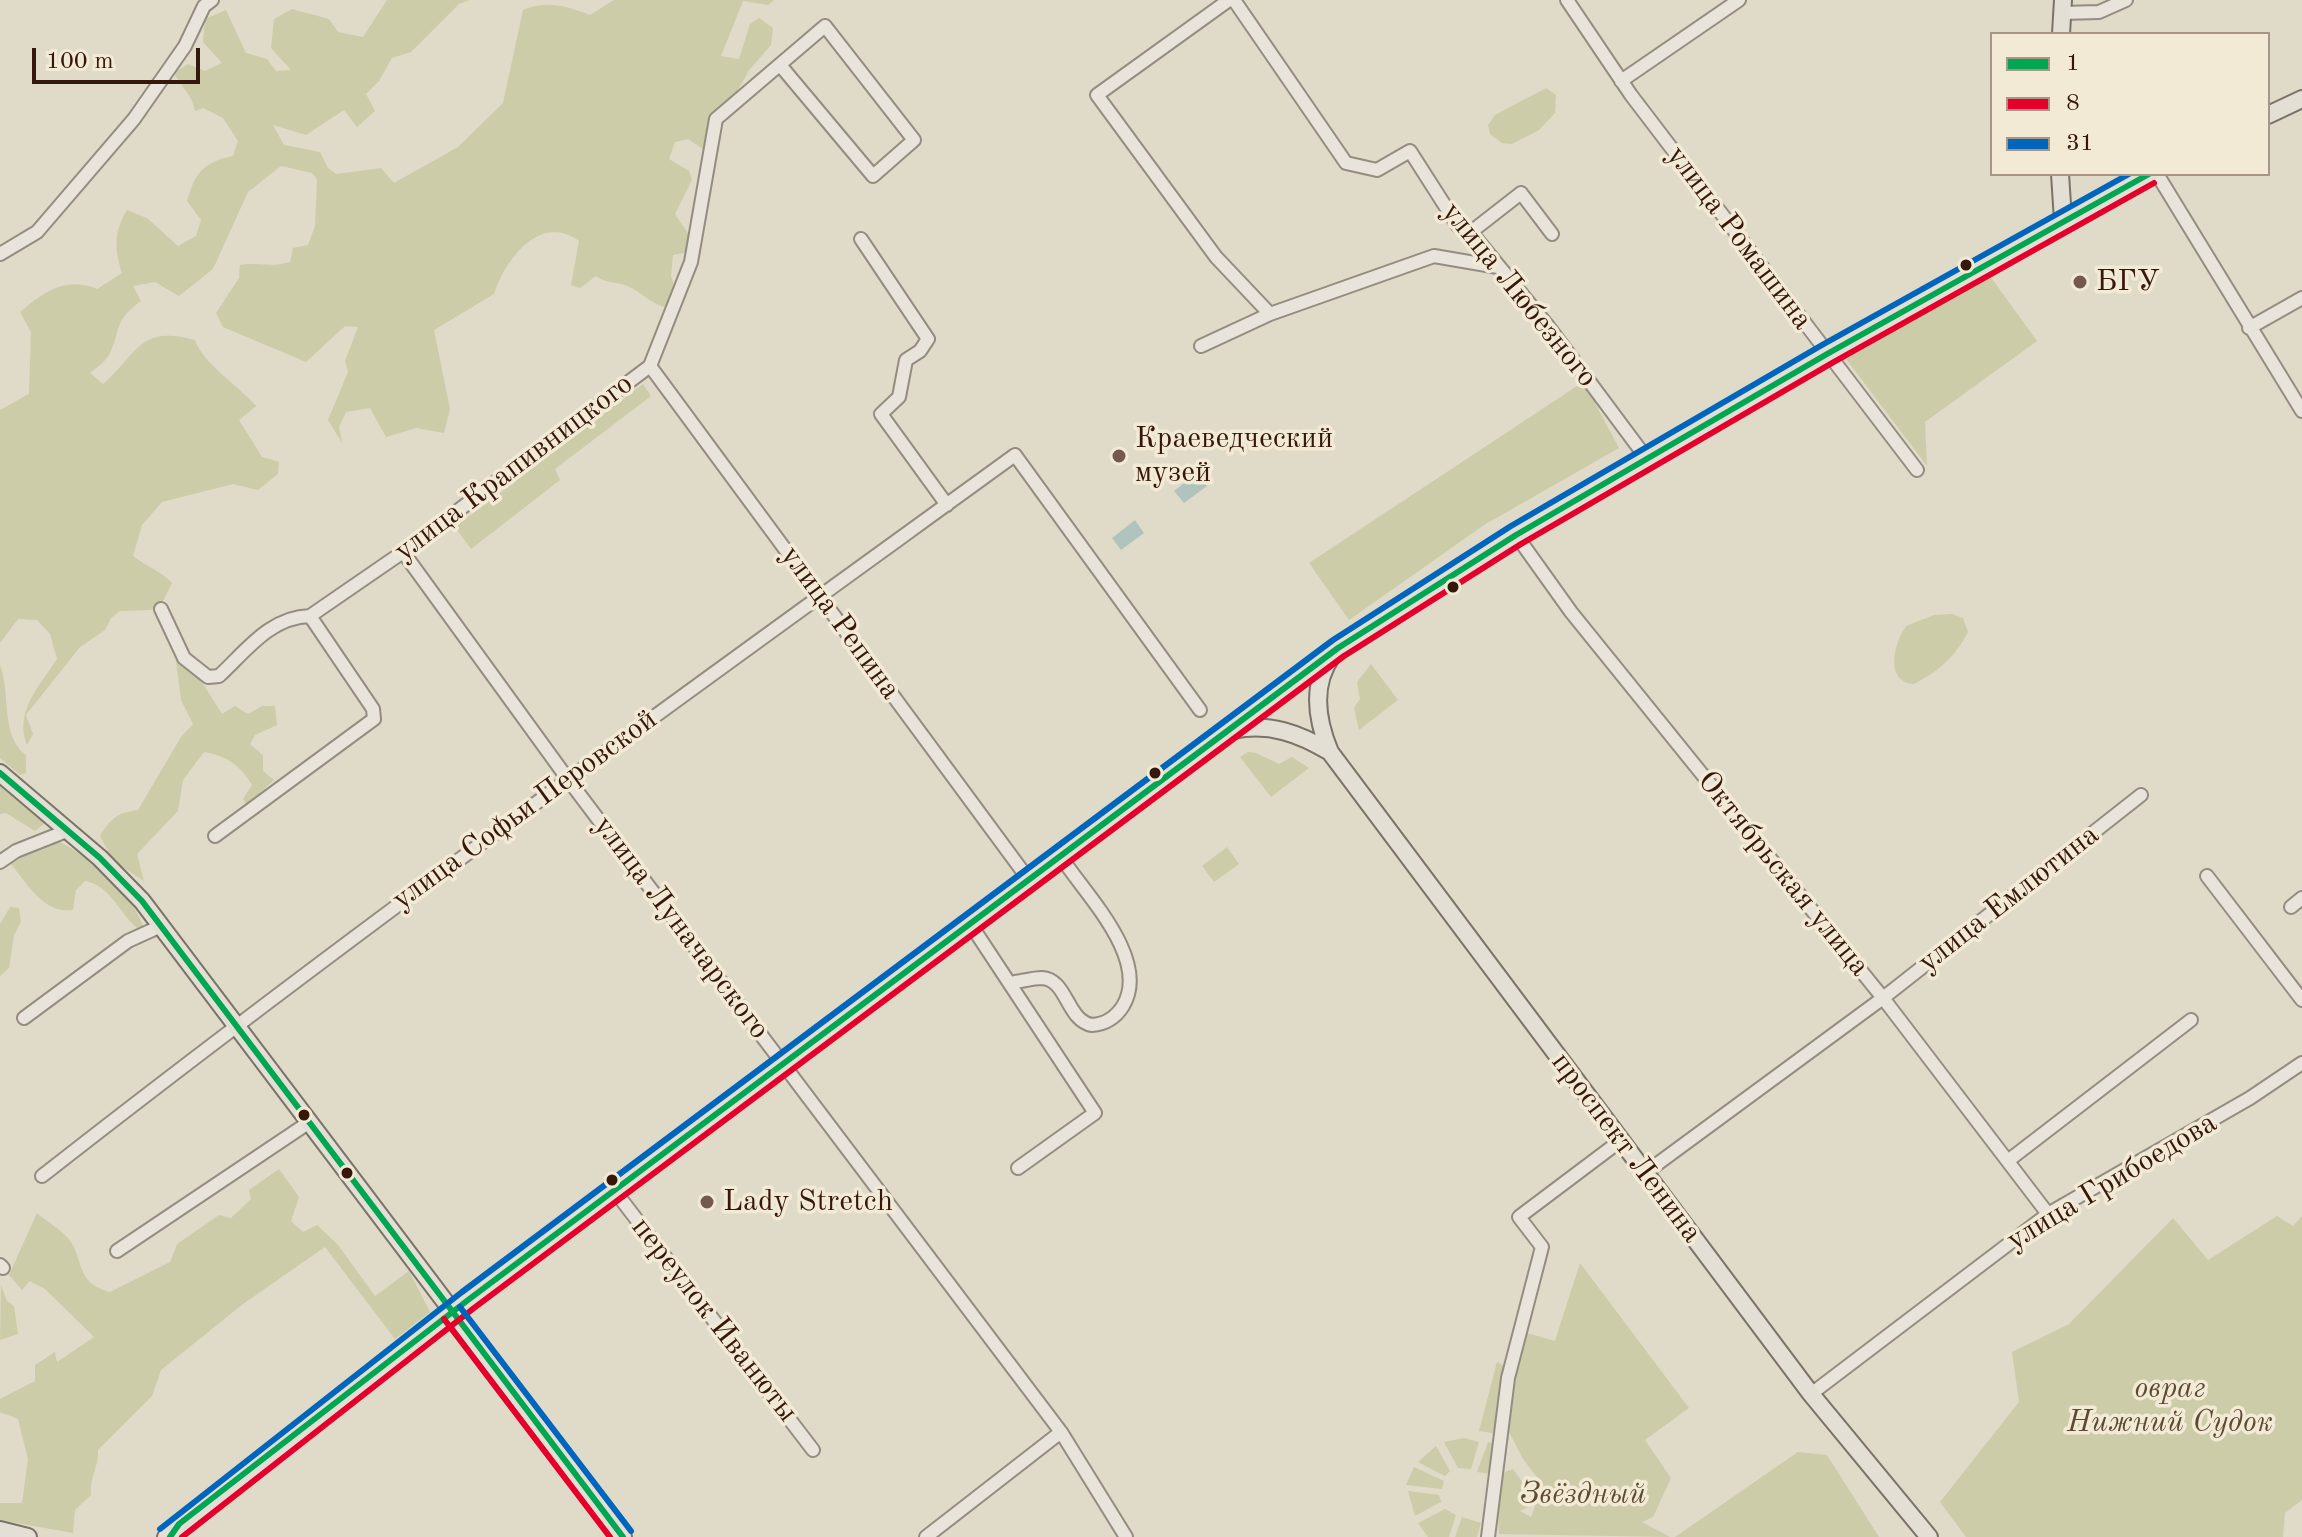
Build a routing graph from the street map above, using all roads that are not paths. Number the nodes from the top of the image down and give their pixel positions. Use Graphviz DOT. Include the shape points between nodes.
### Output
graph roads {
  1 [pos="1232,0"];
  2 [pos="1567,0"];
  3 [pos="1739,0"];
  4 [pos="2126,0"];
  5 [pos="203,2"];
  6 [pos="2063,6"];
  7 [pos="2061,32"];
  8 [pos="780,65"];
  9 [pos="1621,81"];
  10 [pos="2302,99"];
  11 [pos="2270,114"];
  12 [pos="2060,176"];
  13 [pos="2145,176"];
  14 [pos="2158,176"];
  15 [pos="2063,220"];
  16 [pos="1471,232"];
  17 [pos="1552,234"];
  18 [pos="861,239"];
  19 [pos="0,254"];
  20 [pos="1498,267"];
  21 [pos="2302,298"];
  22 [pos="1270,314"];
  23 [pos="2249,328"];
  24 [pos="1201,346"];
  25 [pos="1827,354"];
  26 [pos="650,366"];
  27 [pos="2302,411"];
  28 [pos="1647,459"];
  29 [pos="1917,470"];
  30 [pos="947,505"];
  31 [pos="1516,535"];
  32 [pos="403,552"];
  33 [pos="821,596"];
  34 [pos="161,609"];
  35 [pos="310,616"];
  36 [pos="1338,648"];
  37 [pos="1200,710"];
  38 [pos="1228,731"];
  39 [pos="1330,752"];
  40 [pos="0,773"];
  41 [pos="567,778"];
  42 [pos="2141,795"];
  43 [pos="69,830"];
  44 [pos="215,836"];
  45 [pos="1061,857"];
  46 [pos="0,862"];
  47 [pos="2207,876"];
  48 [pos="1029,880"];
  49 [pos="2302,898"];
  50 [pos="2291,907"];
  51 [pos="971,925"];
  52 [pos="161,926"];
  53 [pos="1015,982"];
  54 [pos="1883,998"];
  55 [pos="2302,1000"];
  56 [pos="24,1018"];
  57 [pos="2191,1020"];
  58 [pos="234,1026"];
  59 [pos="2302,1063"];
  60 [pos="782,1064"];
  61 [pos="308,1123"];
  62 [pos="1620,1141"];
  63 [pos="2009,1160"];
  64 [pos="1018,1168"];
  65 [pos="1645,1173"];
  66 [pos="42,1176"];
  67 [pos="614,1190"];
  68 [pos="2048,1214"];
  69 [pos="117,1251"];
  70 [pos="452,1313"];
  71 [pos="1811,1394"];
  72 [pos="1061,1432"];
  73 [pos="813,1450"];
  74 [pos="0,1530"];
  75 [pos="171,1533"];
  76 [pos="28,1537"];
  77 [pos="623,1537"];
  78 [pos="926,1537"];
  79 [pos="1126,1537"];
  80 [pos="1488,1537"];
  81 [pos="1929,1537"];
  1 -- 16 [label="street, улица Любезного" via="1346,163 1377,170 1410,151 1458,226"];
  1 -- 22 [label="street" via="1097,95 1216,257"];
  2 -- 9 [label="street, улица Ромашина"];
  3 -- 9 [label="street"];
  4 -- 6 [label="street" via="2090,13"];
  5 -- 19 [label="street" via="185,46 134,119 37,232"];
  6 -- 7 [label="main road"];
  8 -- 8 [label="street, улица Крапивницкого" via="825,26 914,140 873,176"];
  8 -- 26 [label="street, улица Крапивницкого" via="716,119 691,262"];
  9 -- 25 [label="street, улица Ромашина"];
  10 -- 11 [label="main road"];
  12 -- 15 [label="main road"];
  13 -- 15 [label="main road"];
  14 -- 23 [label="street"];
  15 -- 25 [label="main road"];
  16 -- 17 [label="street" via="1521,193"];
  16 -- 20 [label="street, улица Любезного"];
  18 -- 30 [label="street" via="928,339 906,360 899,397 881,414"];
  20 -- 22 [label="street" via="1434,256"];
  20 -- 28 [label="street, улица Любезного"];
  21 -- 23 [label="street"];
  22 -- 24 [label="street"];
  23 -- 27 [label="street"];
  25 -- 28 [label="main road"];
  25 -- 29 [label="street, улица Ромашина"];
  26 -- 32 [label="street, улица Крапивницкого"];
  26 -- 33 [label="street, улица Репина"];
  28 -- 31 [label="main road"];
  30 -- 33 [label="street, улица Софьи Перовской"];
  30 -- 37 [label="street, улица Софьи Перовской" via="1015,455"];
  31 -- 36 [label="main road"];
  31 -- 54 [label="street, Октябрьская улица" via="1571,612"];
  32 -- 35 [label="street, улица Крапивницкого"];
  32 -- 41 [label="street, улица Луначарского"];
  33 -- 41 [label="street, улица Софьи Перовской"];
  33 -- 48 [label="street, улица Репина"];
  34 -- 35 [label="street, улица Крапивницкого" via="184,658 214,678 273,625"];
  35 -- 44 [label="street" via="373,709 374,719"];
  36 -- 38 [label="main road"];
  36 -- 39 [label="main road" via="1324,669 1318,700"];
  38 -- 39 [label="main road" via="1279,729"];
  38 -- 45 [label="main road"];
  39 -- 62 [label="main road, проспект Ленина"];
  40 -- 43 [label="main road"];
  41 -- 58 [label="street, улица Софьи Перовской"];
  41 -- 60 [label="street, улица Луначарского"];
  42 -- 54 [label="street, улица Емлютина"];
  43 -- 46 [label="street"];
  43 -- 52 [label="main road" via="124,881"];
  45 -- 48 [label="main road"];
  45 -- 53 [label="street" via="1124,951 1130,972 1128,997 1111,1019 1092,1025 1078,1019 1052,981"];
  47 -- 55 [label="street"];
  48 -- 51 [label="main road"];
  49 -- 50 [label="street"];
  51 -- 60 [label="main road"];
  51 -- 64 [label="street" via="1095,1113"];
  52 -- 56 [label="street" via="128,941"];
  52 -- 58 [label="main road"];
  54 -- 63 [label="street, Октябрьская улица"];
  54 -- 65 [label="street, улица Емлютина"];
  57 -- 63 [label="street"];
  58 -- 61 [label="main road"];
  58 -- 66 [label="street, улица Софьи Перовской"];
  59 -- 68 [label="street, улица Грибоедова"];
  60 -- 67 [label="main road"];
  60 -- 72 [label="street, улица Луначарского"];
  61 -- 69 [label="street"];
  61 -- 70 [label="main road"];
  62 -- 65 [label="main road, проспект Ленина"];
  62 -- 80 [label="street" via="1519,1217 1542,1247 1513,1359"];
  63 -- 68 [label="street, Октябрьская улица"];
  65 -- 71 [label="main road, проспект Ленина"];
  67 -- 70 [label="main road"];
  67 -- 73 [label="street, переулок Иванюты"];
  68 -- 71 [label="street, улица Грибоедова"];
  70 -- 75 [label="main road"];
  70 -- 77 [label="main road"];
  71 -- 81 [label="main road, проспект Ленина"];
  72 -- 78 [label="street"];
  72 -- 79 [label="street, улица Луначарского"];
  74 -- 76 [label="main road"];
}
